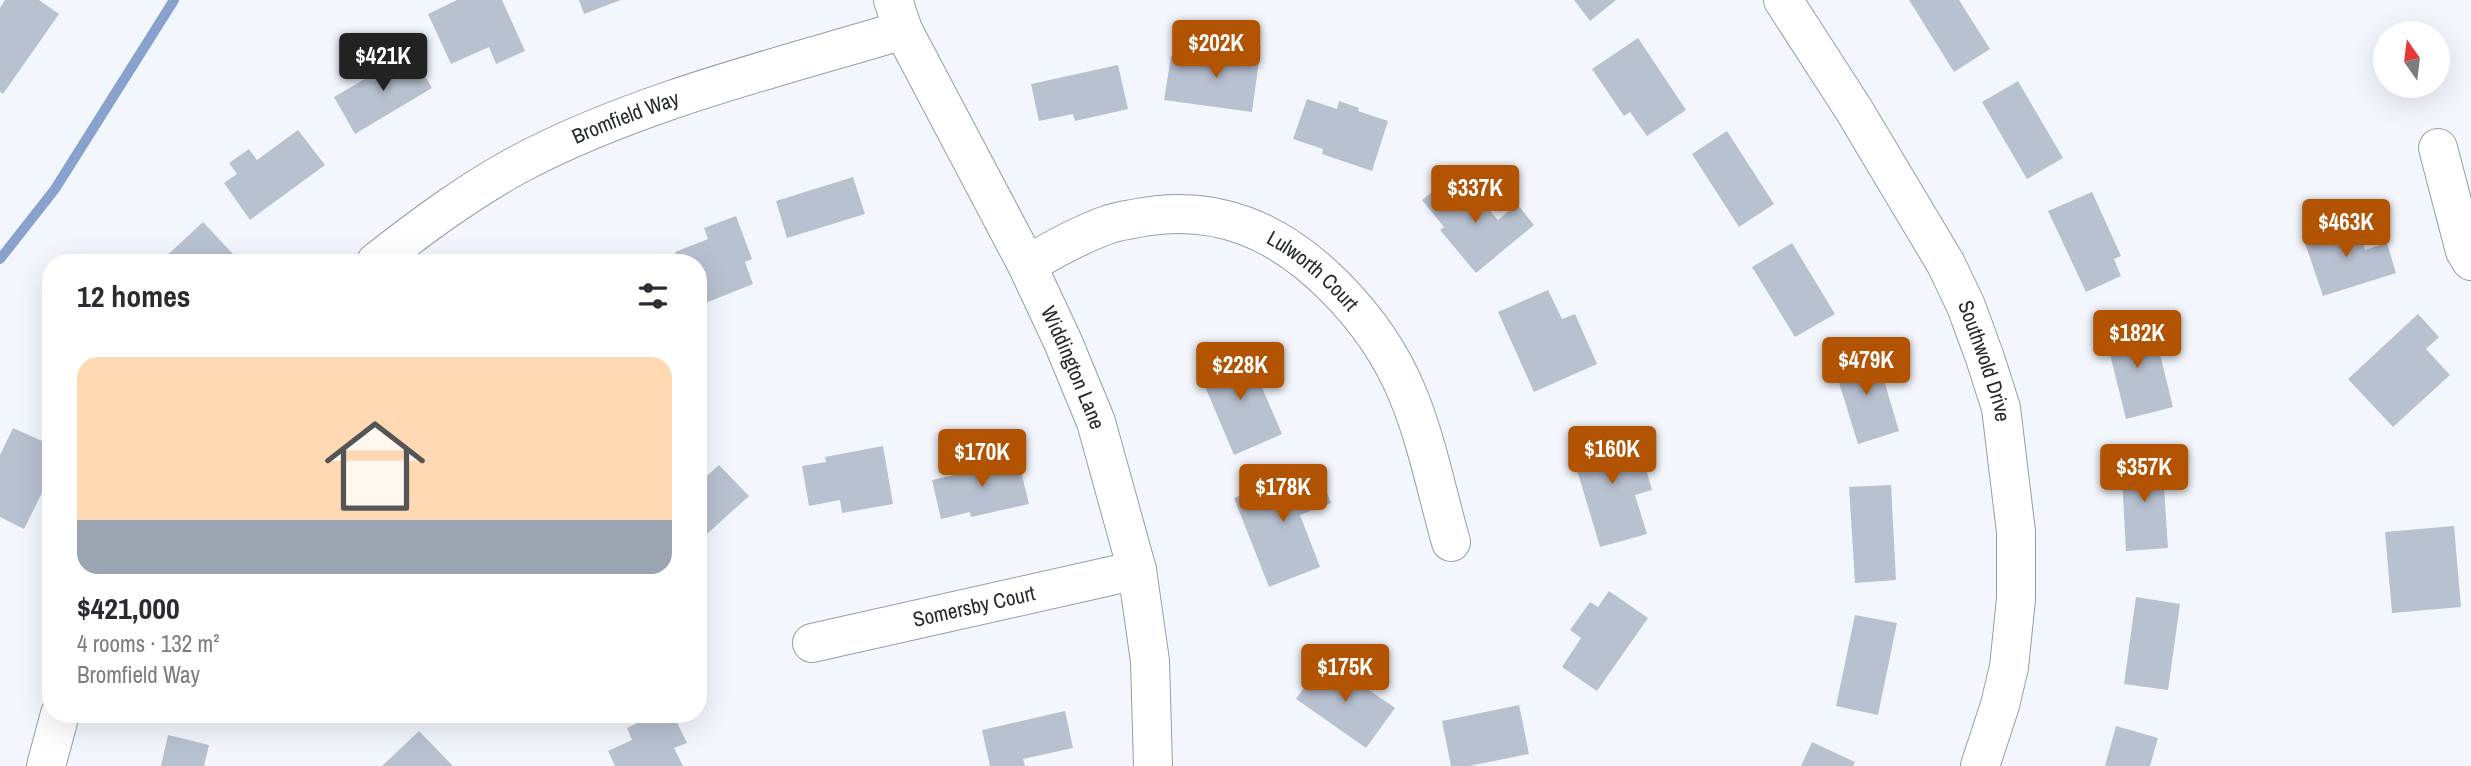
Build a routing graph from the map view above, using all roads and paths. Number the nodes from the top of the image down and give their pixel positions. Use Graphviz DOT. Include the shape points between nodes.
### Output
graph roads {
  1 [pos="1783,0"];
  2 [pos="898,15"];
  3 [pos="2438,148"];
  4 [pos="386,254"];
  5 [pos="2471,261"];
  6 [pos="1027,265"];
  7 [pos="1451,542"];
  8 [pos="1136,570"];
  9 [pos="812,643"];
  10 [pos="58,723"];
  11 [pos="46,766"];
  12 [pos="1153,766"];
  13 [pos="1980,766"];
  1 -- 13 [label="street, Southwold Drive" via="1946,264 1966,306 2001,408 2016,532 2016,599 2009,667"];
  2 -- 4 [label="street, Bromfield Way" via="521,163"];
  2 -- 6 [label="street, Widdington Lane"];
  3 -- 5 [label="street"];
  6 -- 7 [label="street, Lulworth Court" via="1109,224 1157,214 1229,219 1293,249 1349,301 1396,369 1409,396"];
  6 -- 8 [label="street, Widdington Lane" via="1096,422"];
  8 -- 9 [label="street, Somersby Court"];
  8 -- 12 [label="street, Widdington Lane" via="1150,661"];
  10 -- 11 [label="street"];
}
